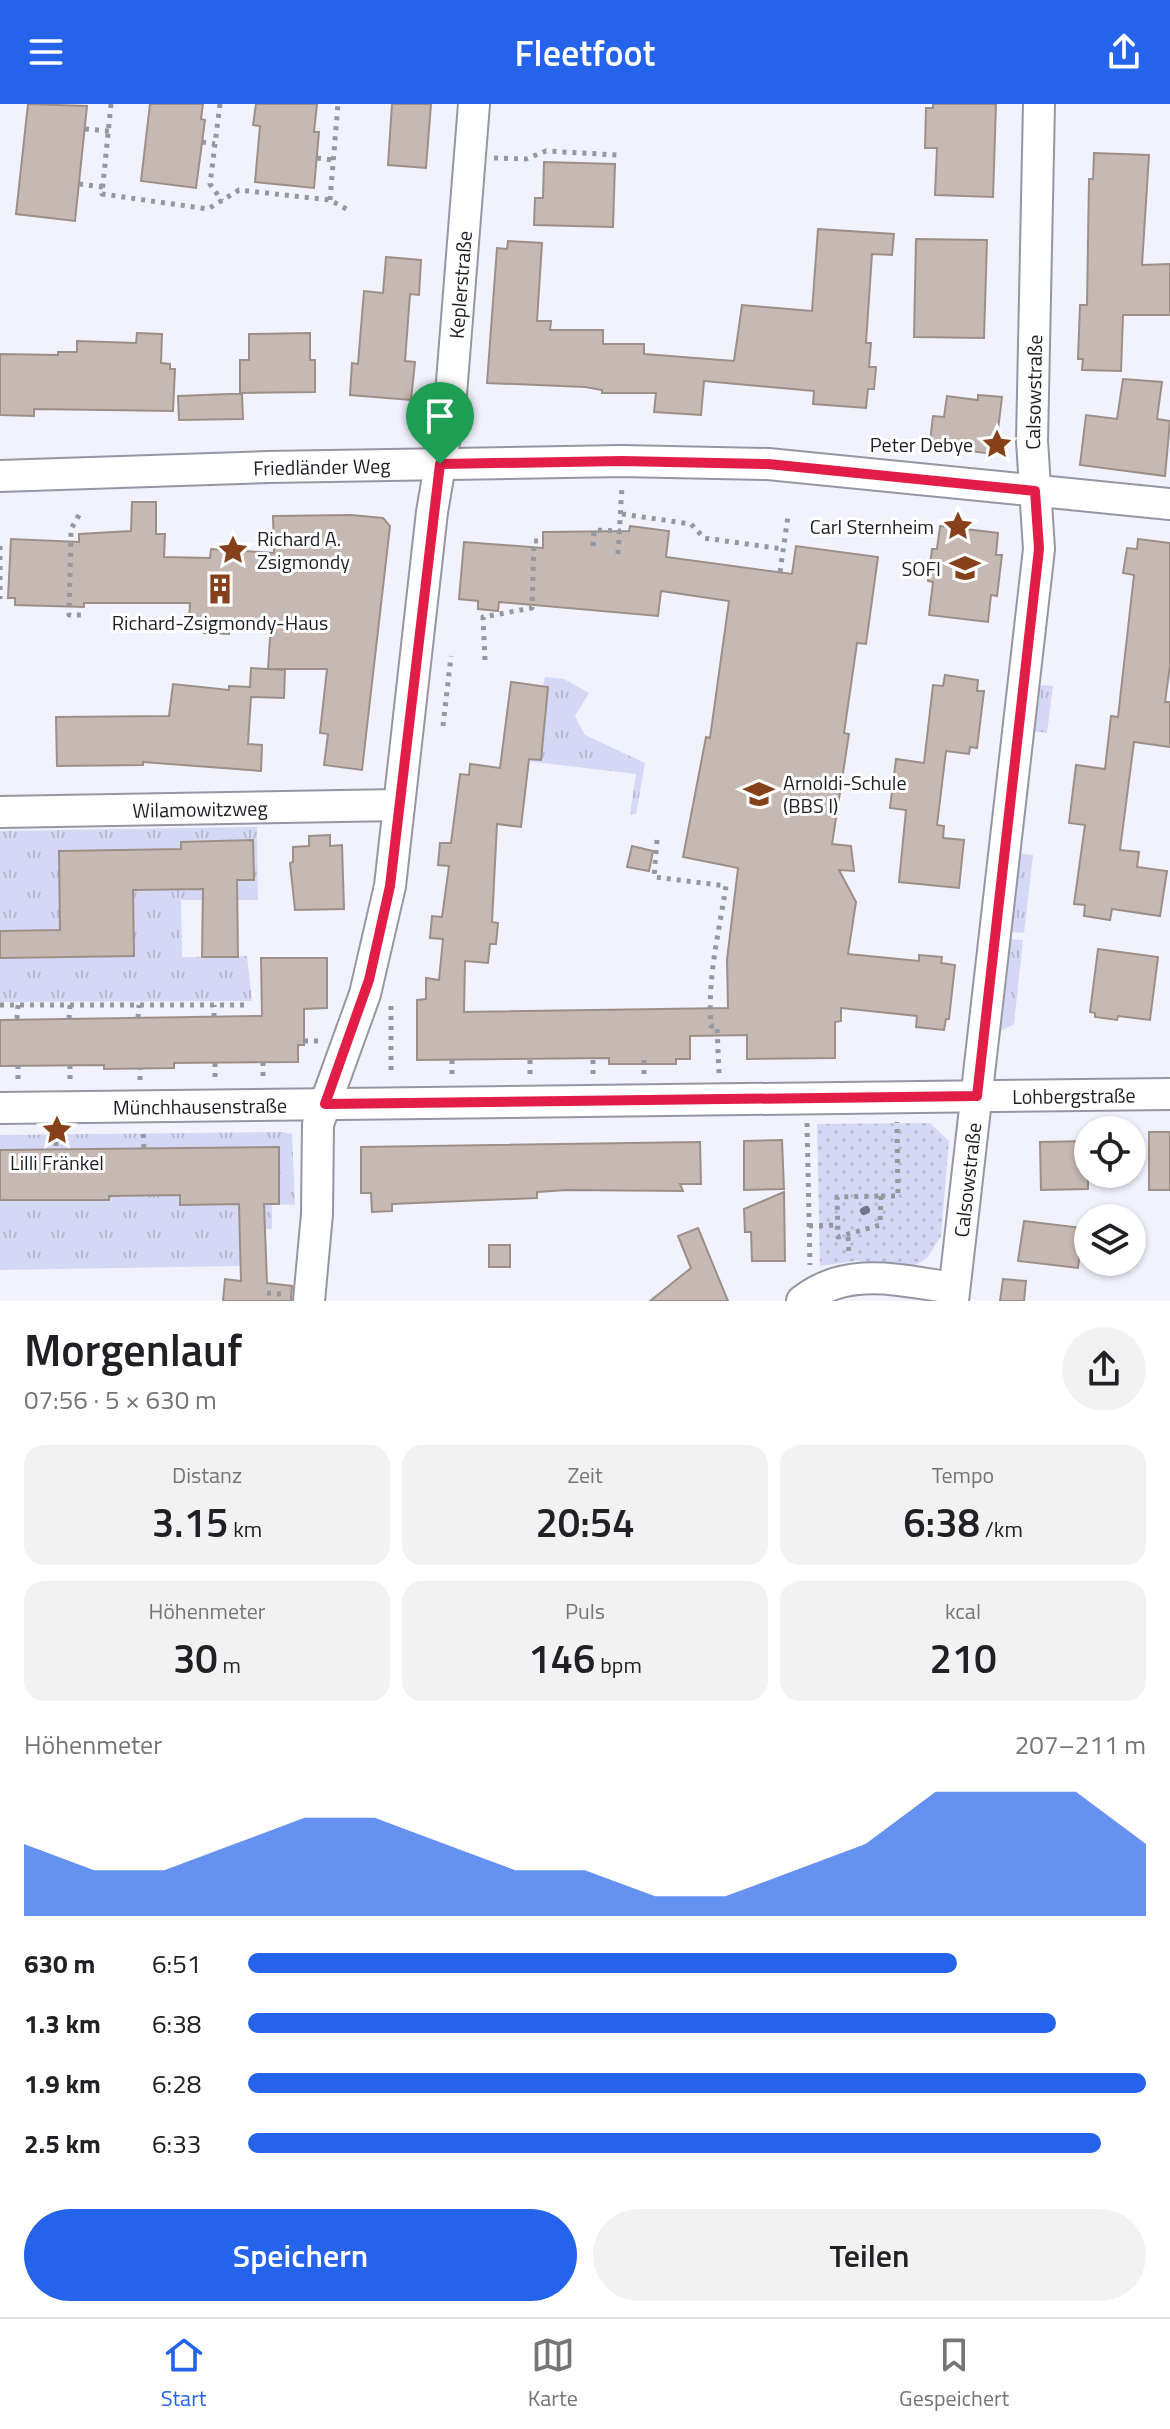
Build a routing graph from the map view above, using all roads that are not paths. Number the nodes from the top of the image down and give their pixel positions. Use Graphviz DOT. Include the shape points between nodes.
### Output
graph roads {
  1 [pos="474,104"];
  2 [pos="1039,104"];
  3 [pos="440,464"];
  4 [pos="0,476"];
  5 [pos="1035,491"];
  6 [pos="1170,504"];
  7 [pos="399,805"];
  8 [pos="0,812"];
  9 [pos="1170,1094"];
  10 [pos="977,1096"];
  11 [pos="325,1104"];
  12 [pos="0,1108"];
  13 [pos="954,1295"];
  14 [pos="806,1298"];
  15 [pos="309,1301"];
  1 -- 3 [label="street, Keplerstraße" via="450,407"];
  2 -- 5 [label="street, Calsowstraße"];
  3 -- 4 [label="street, Friedländer Weg"];
  3 -- 5 [label="street, Friedländer Weg" via="768,464"];
  3 -- 7 [label="street, Keplerstraße"];
  5 -- 6 [label="street, Friedländer Weg"];
  5 -- 10 [label="street, Calsowstraße" via="1039,549"];
  7 -- 8 [label="street, Wilamowitzweg"];
  7 -- 11 [label="street, Keplerstraße" via="390,886 365,994"];
  9 -- 10 [label="street, Lohbergstraße"];
  10 -- 11 [label="street, Münchhausenstraße"];
  10 -- 13 [label="street, Calsowstraße"];
  11 -- 12 [label="street, Münchhausenstraße"];
  11 -- 15 [label="street, Keplerstraße" via="316,1137 317,1214"];
  13 -- 14 [label="street" via="850,1277"];
}
